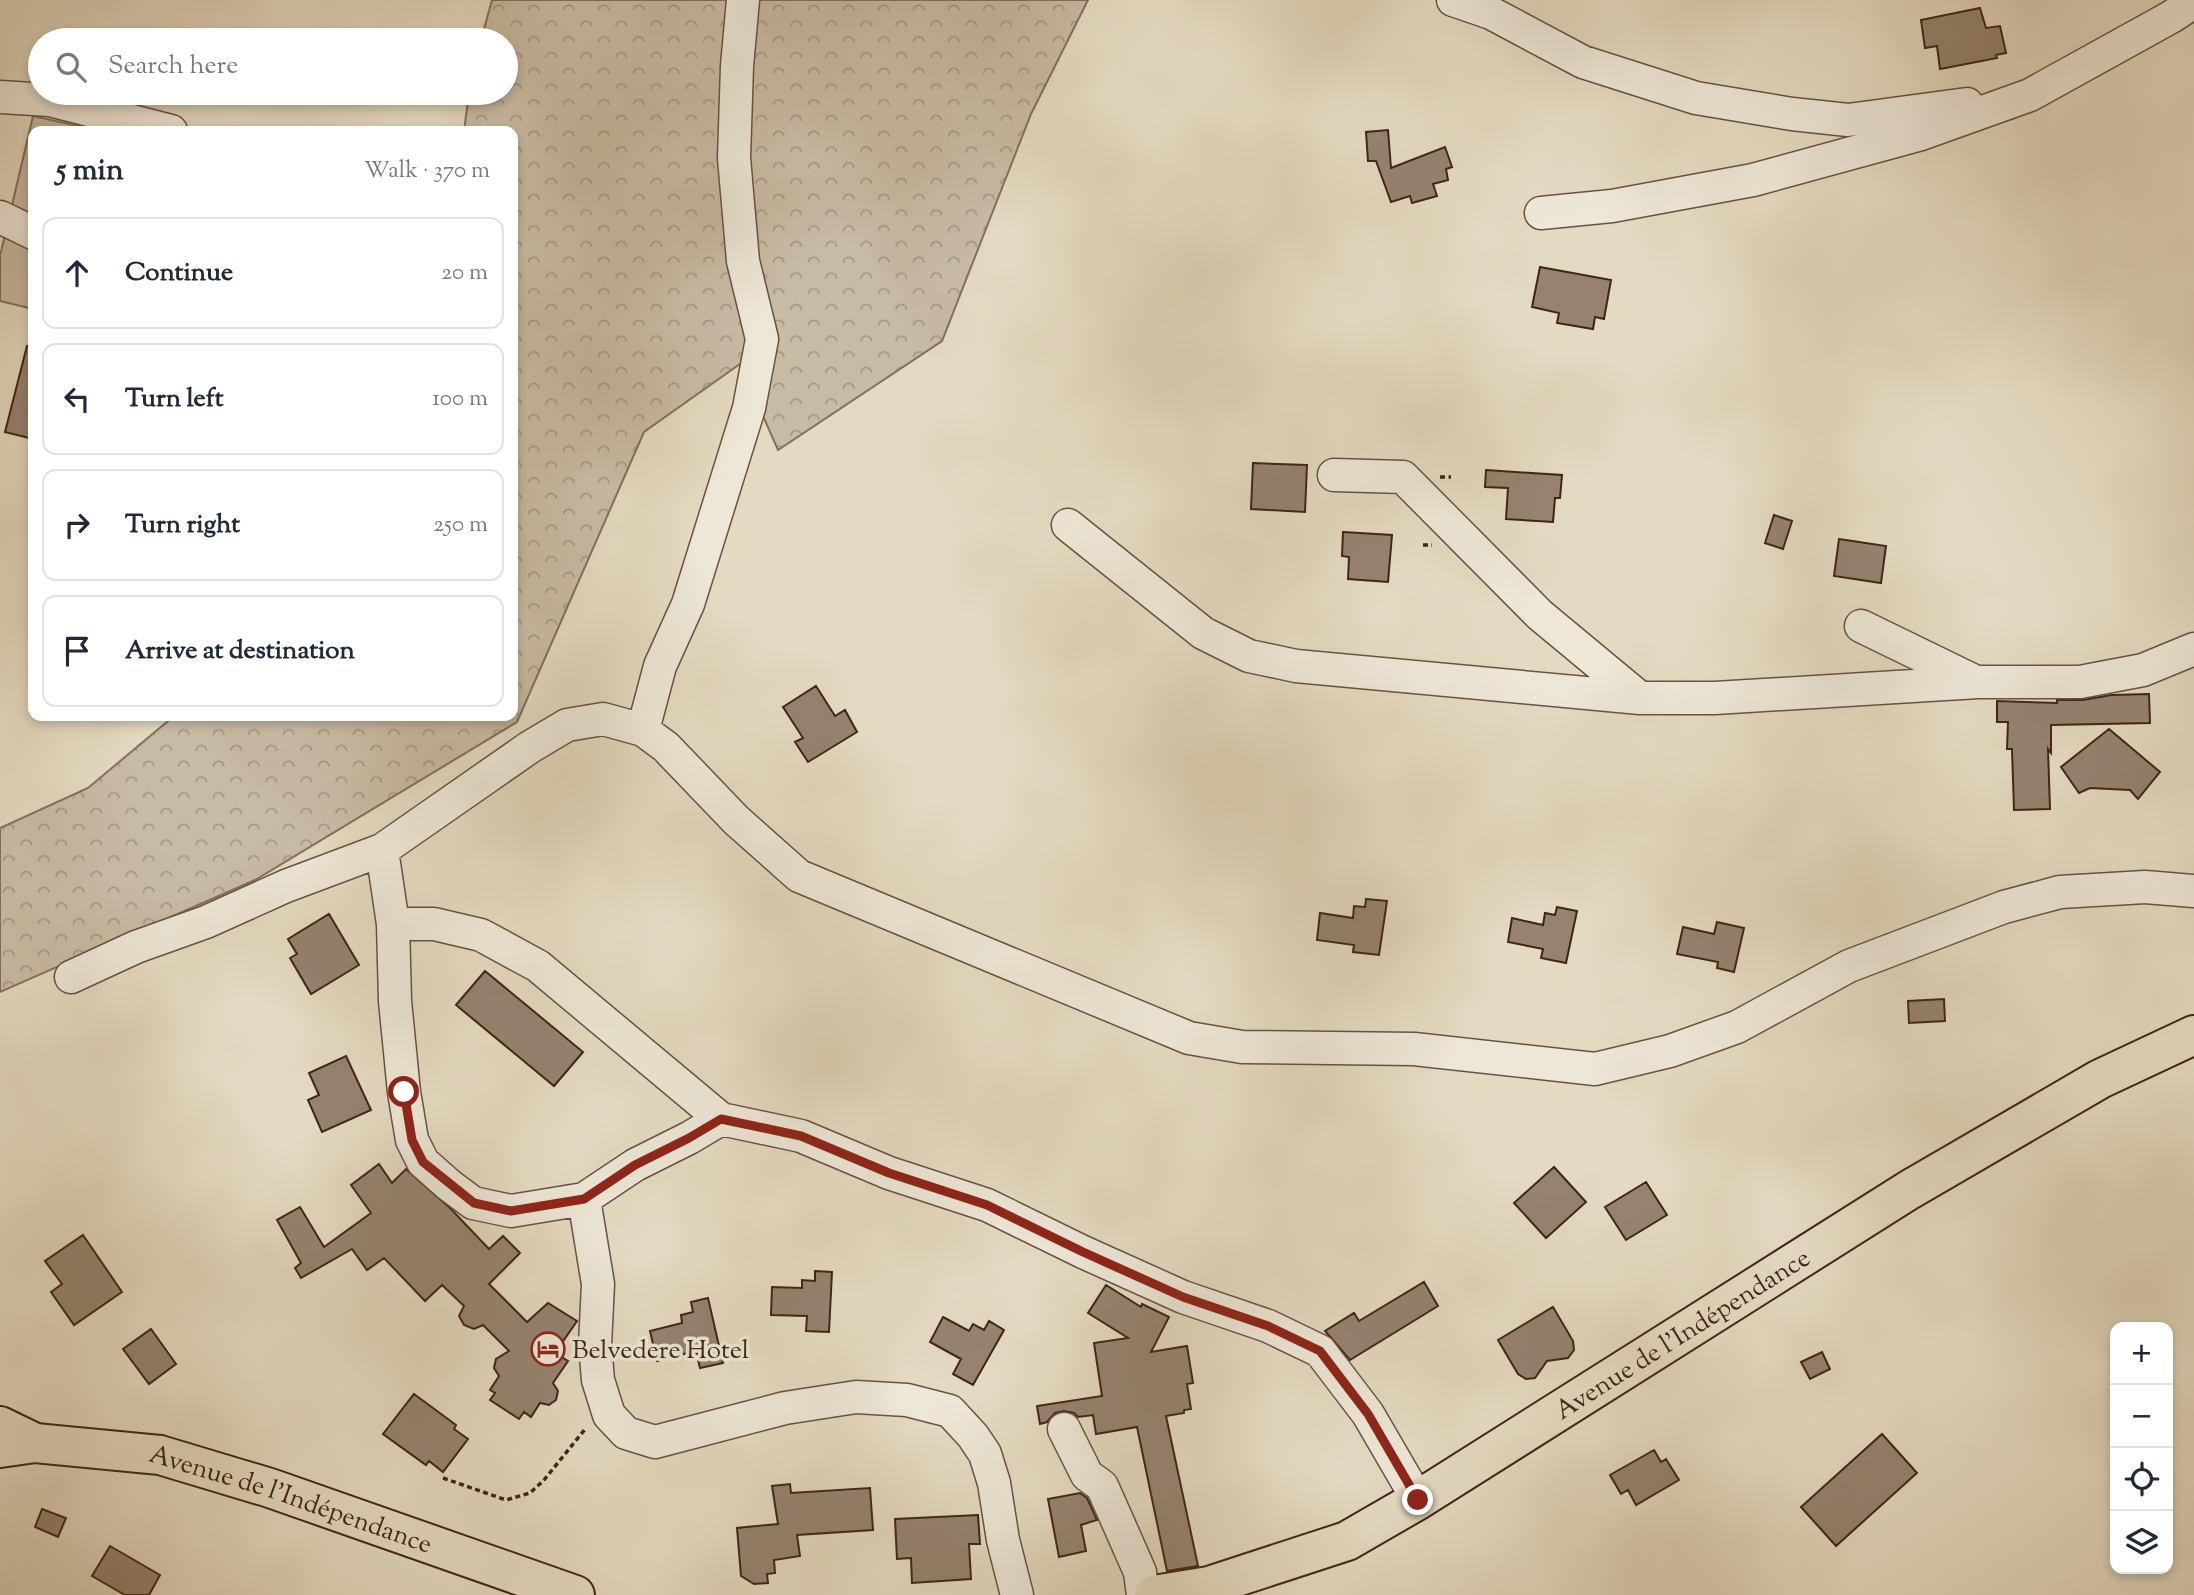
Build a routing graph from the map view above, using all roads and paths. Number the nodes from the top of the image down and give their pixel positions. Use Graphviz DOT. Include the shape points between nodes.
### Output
graph roads {
  1 [pos="743,0"];
  2 [pos="1453,0"];
  3 [pos="2194,2"];
  4 [pos="2031,95"];
  5 [pos="0,97"];
  6 [pos="28,99"];
  7 [pos="70,105"];
  8 [pos="151,126"];
  9 [pos="1541,213"];
  10 [pos="0,217"];
  11 [pos="28,231"];
  12 [pos="1334,475"];
  13 [pos="1068,526"];
  14 [pos="1861,626"];
  15 [pos="2194,649"];
  16 [pos="1978,682"];
  17 [pos="1640,698"];
  18 [pos="643,730"];
  19 [pos="382,850"];
  20 [pos="2194,891"];
  21 [pos="393,925"];
  22 [pos="71,977"];
  23 [pos="2194,1035"];
  24 [pos="721,1119"];
  25 [pos="584,1199"];
  26 [pos="609,1415"];
  27 [pos="0,1426"];
  28 [pos="1064,1429"];
  29 [pos="17,1446"];
  30 [pos="443,1478"];
  31 [pos="1418,1500"];
  32 [pos="575,1595"];
  33 [pos="1017,1595"];
  34 [pos="1143,1595"];
  35 [pos="1154,1595"];
  1 -- 18 [label="street" via="734,158 743,261 762,339 749,408 688,604 660,666"];
  2 -- 4 [label="street" via="1491,13 1583,62 1696,97 1778,112 1848,120"];
  3 -- 4 [label="street"];
  4 -- 9 [label="street" via="1921,134 1754,180 1612,206"];
  5 -- 6 [label="street"];
  7 -- 8 [label="street"];
  10 -- 11 [label="street"];
  12 -- 17 [label="street" via="1403,477 1540,615"];
  13 -- 17 [label="street" via="1203,633 1249,656 1296,666"];
  14 -- 16 [label="street"];
  15 -- 16 [label="street" via="2143,670 2080,682"];
  16 -- 17 [label="street" via="1715,698"];
  18 -- 19 [label="street" via="603,719 567,725"];
  18 -- 20 [label="street" via="799,876 1189,1038 1242,1047 1414,1049 1595,1069 1670,1051 1737,1027 1849,966 2004,907 2060,892 2145,887"];
  19 -- 21 [label="street"];
  19 -- 22 [label="street"];
  21 -- 24 [label="street" via="434,924 481,935 538,966"];
  21 -- 25 [label="street" via="404,1092 412,1140 423,1162 474,1203 511,1211"];
  23 -- 31 [label="main road, Avenue de l'Indépendance" via="2100,1079 1909,1190"];
  24 -- 25 [label="street" via="635,1165"];
  24 -- 31 [label="street" via="801,1136 889,1173 987,1205 1183,1297 1268,1326 1320,1351 1368,1414"];
  25 -- 26 [label="street" via="598,1284 598,1380"];
  26 -- 30 [label="path" via="583,1430 530,1493 506,1500"];
  26 -- 33 [label="street" via="626,1433 655,1441 785,1408 856,1397 907,1399 950,1411 985,1454"];
  27 -- 29 [label="main road"];
  28 -- 34 [label="street" via="1087,1475 1102,1486 1140,1572"];
  29 -- 32 [label="main road, Avenue de l'Indépendance" via="160,1455 270,1488"];
  31 -- 35 [label="main road, Avenue de l'Indépendance" via="1347,1541 1209,1586"];
}
